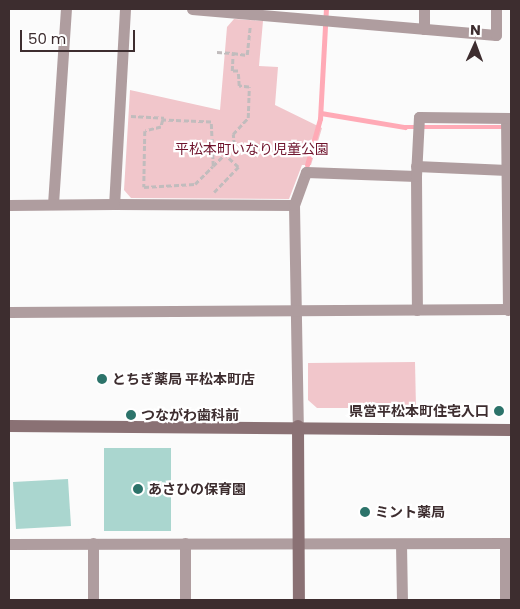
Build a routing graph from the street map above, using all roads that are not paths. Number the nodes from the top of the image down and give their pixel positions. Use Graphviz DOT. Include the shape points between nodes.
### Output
graph roads {
  1 [pos="66,9"];
  2 [pos="125,9"];
  3 [pos="192,9"];
  4 [pos="424,9"];
  5 [pos="496,9"];
  6 [pos="214,10"];
  7 [pos="282,13"];
  8 [pos="424,29"];
  9 [pos="509,118"];
  10 [pos="506,170"];
  11 [pos="416,171"];
  12 [pos="53,204"];
  13 [pos="114,204"];
  14 [pos="9,205"];
  15 [pos="294,206"];
  16 [pos="417,310"];
  17 [pos="509,310"];
  18 [pos="295,311"];
  19 [pos="9,312"];
  20 [pos="9,426"];
  21 [pos="298,426"];
  22 [pos="511,430"];
  23 [pos="185,542"];
  24 [pos="93,543"];
  25 [pos="508,543"];
  26 [pos="9,544"];
  27 [pos="299,544"];
  28 [pos="401,544"];
  29 [pos="93,600"];
  30 [pos="185,600"];
  31 [pos="299,600"];
  32 [pos="402,600"];
  33 [pos="505,600"];
  1 -- 12 [label="street"];
  2 -- 13 [label="street"];
  3 -- 6 [label="street"];
  4 -- 8 [label="street"];
  5 -- 8 [label="street" via="496,35"];
  6 -- 7 [label="street"];
  7 -- 8 [label="street"];
  9 -- 10 [label="street"];
  9 -- 11 [label="street" via="419,116"];
  10 -- 11 [label="street"];
  10 -- 17 [label="street"];
  11 -- 15 [label="street" via="306,172"];
  11 -- 16 [label="street"];
  12 -- 13 [label="street"];
  12 -- 14 [label="street"];
  13 -- 15 [label="street"];
  15 -- 18 [label="street"];
  16 -- 17 [label="street"];
  16 -- 18 [label="street"];
  18 -- 19 [label="street"];
  18 -- 21 [label="street"];
  20 -- 21 [label="street"];
  21 -- 22 [label="street"];
  21 -- 27 [label="street"];
  23 -- 24 [label="street"];
  23 -- 27 [label="street"];
  23 -- 30 [label="street"];
  24 -- 26 [label="street"];
  24 -- 29 [label="street"];
  25 -- 28 [label="street"];
  25 -- 33 [label="street"];
  27 -- 28 [label="street"];
  27 -- 31 [label="street"];
  28 -- 32 [label="street"];
}
